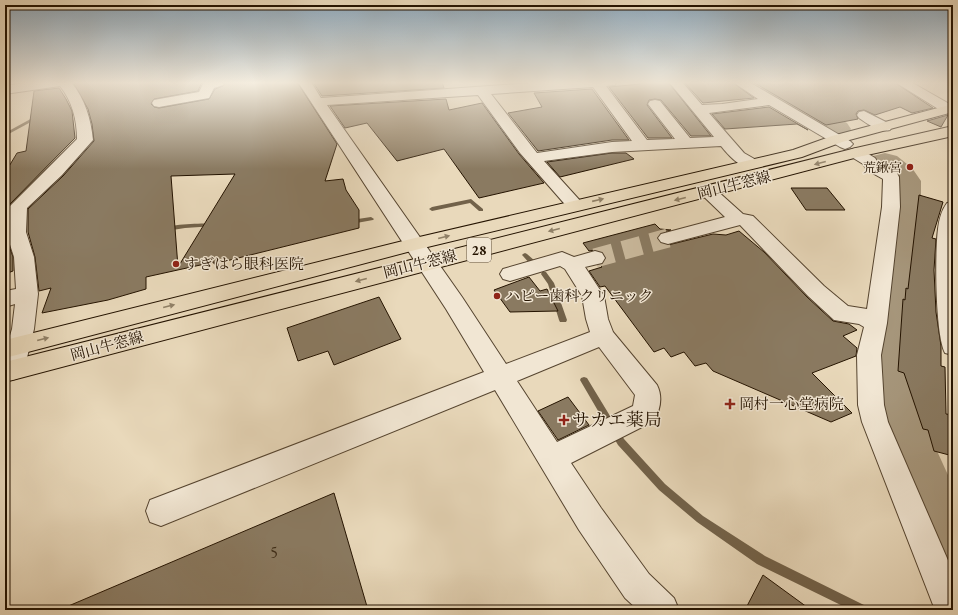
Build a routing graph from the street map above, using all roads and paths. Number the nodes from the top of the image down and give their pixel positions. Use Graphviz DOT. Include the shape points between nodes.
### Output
graph roads {
  1 [pos="80,111"];
  2 [pos="323,111"];
  3 [pos="496,111"];
  4 [pos="621,111"];
  5 [pos="660,111"];
  6 [pos="699,111"];
  7 [pos="788,111"];
  8 [pos="952,112"];
  9 [pos="864,115"];
  10 [pos="885,127"];
  11 [pos="953,131"];
  12 [pos="725,141"];
  13 [pos="686,143"];
  14 [pos="846,145"];
  15 [pos="643,146"];
  16 [pos="533,158"];
  17 [pos="752,164"];
  18 [pos="714,186"];
  19 [pos="575,205"];
  20 [pos="953,206"];
  21 [pos="742,220"];
  22 [pos="668,238"];
  23 [pos="421,253"];
  24 [pos="595,258"];
  25 [pos="572,264"];
  26 [pos="510,274"];
  27 [pos="27,294"];
  28 [pos="5,299"];
  29 [pos="876,322"];
  30 [pos="603,336"];
  31 [pos="953,346"];
  32 [pos="12,347"];
  33 [pos="8,371"];
  34 [pos="501,376"];
  35 [pos="552,458"];
  36 [pos="161,511"];
  37 [pos="662,610"];
  38 [pos="952,610"];
  1 -- 27 [label="street" via="84,122 85,140 18,207 16,232 24,257"];
  2 -- 23 [label="street"];
  3 -- 16 [label="street"];
  4 -- 15 [label="street"];
  5 -- 13 [label="street"];
  6 -- 12 [label="street"];
  7 -- 14 [label="street"];
  8 -- 10 [label="main road"];
  8 -- 14 [label="main road, 岡山牛窓線 / 28"];
  9 -- 10 [label="street"];
  10 -- 14 [label="main road"];
  11 -- 14 [label="main road, 岡山牛窓線 / 28"];
  12 -- 13 [label="street"];
  12 -- 17 [label="street" via="738,156"];
  13 -- 15 [label="street"];
  14 -- 17 [label="main road, 岡山牛窓線 / 28"];
  14 -- 18 [label="main road, 岡山牛窓線 / 28, one-way"];
  14 -- 29 [label="street" via="891,177 891,207"];
  15 -- 16 [label="street" via="612,147"];
  16 -- 19 [label="street"];
  17 -- 18 [label="main road, 岡山牛窓線 / 28"];
  19 -- 18 [label="main road, 岡山牛窓線 / 28, one-way"];
  18 -- 21 [label="street"];
  18 -- 23 [label="main road, 岡山牛窓線 / 28, one-way"];
  23 -- 19 [label="main road, 岡山牛窓線 / 28, one-way"];
  20 -- 31 [label="street" via="946,238 948,314"];
  21 -- 22 [label="street"];
  21 -- 29 [label="street" via="842,314 863,316"];
  32 -- 23 [label="main road, 岡山牛窓線 / 28, one-way"];
  23 -- 33 [label="main road, 岡山牛窓線 / 28, one-way"];
  23 -- 34 [label="street"];
  24 -- 25 [label="street"];
  25 -- 26 [label="street" via="562,260"];
  25 -- 30 [label="street" via="593,296"];
  27 -- 28 [label="street"];
  27 -- 32 [label="street" via="24,322"];
  29 -- 38 [label="street" via="869,355 875,422"];
  30 -- 34 [label="street"];
  30 -- 35 [label="street" via="648,393 645,413"];
  32 -- 33 [label="street"];
  34 -- 35 [label="street"];
  34 -- 36 [label="street"];
  35 -- 37 [label="street" via="590,519 637,586"];
}
